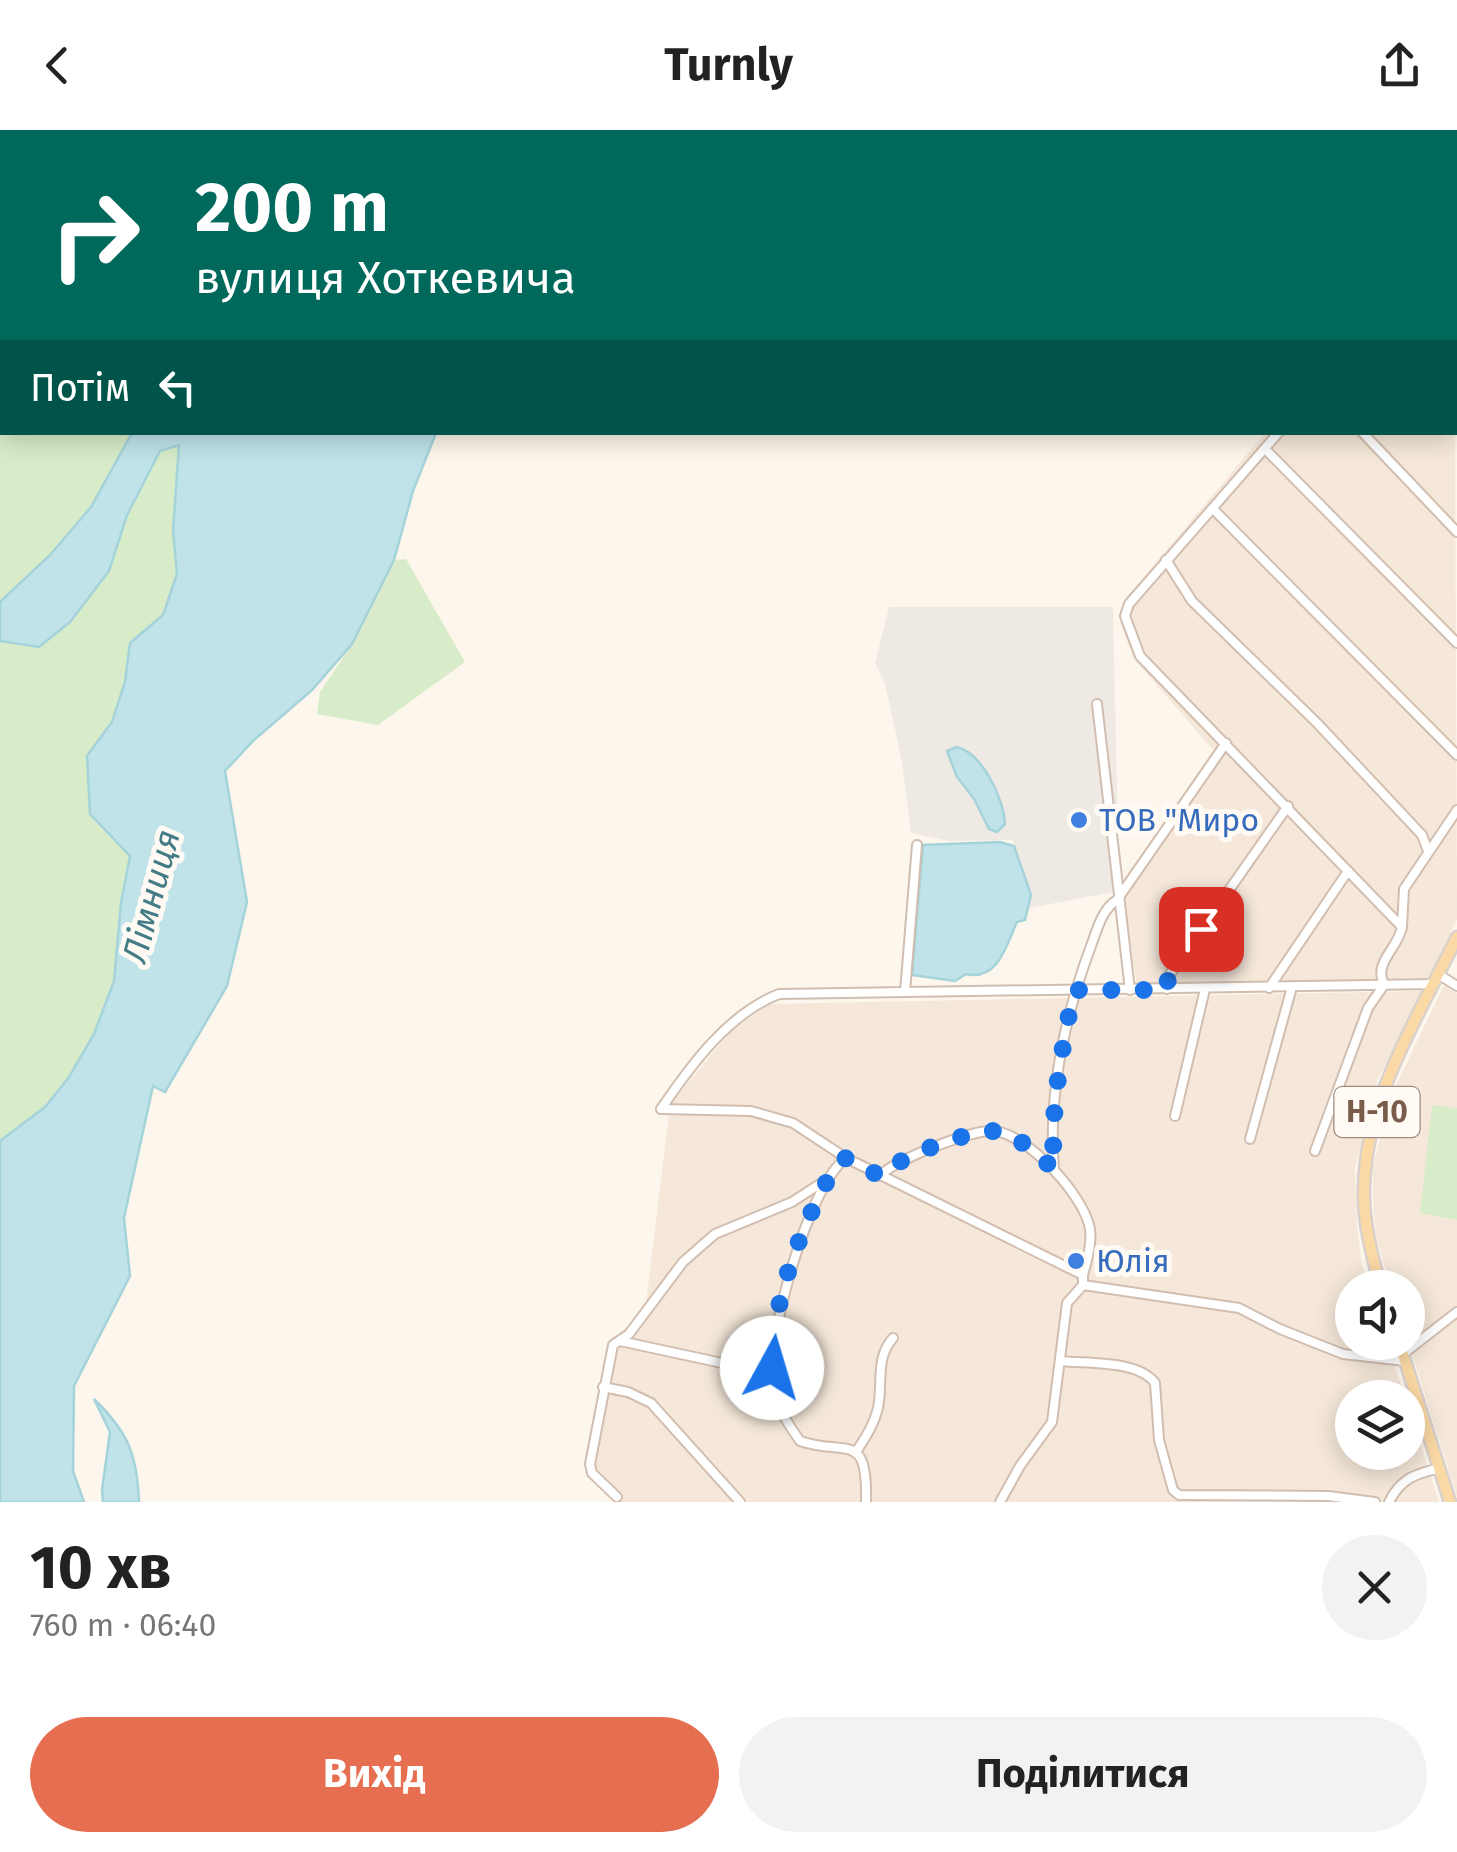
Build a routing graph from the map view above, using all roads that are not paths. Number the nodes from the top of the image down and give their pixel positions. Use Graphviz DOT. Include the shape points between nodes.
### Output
graph roads {
  1 [pos="1277,435"];
  2 [pos="1365,435"];
  3 [pos="1266,449"];
  4 [pos="1213,509"];
  5 [pos="1457,532"];
  6 [pos="1166,560"];
  7 [pos="1457,643"];
  8 [pos="1097,704"];
  9 [pos="1226,743"];
  10 [pos="1457,754"];
  11 [pos="1288,806"];
  12 [pos="1457,810"];
  13 [pos="917,844"];
  14 [pos="1428,851"];
  15 [pos="1348,871"];
  16 [pos="1117,900"];
  17 [pos="1402,926"];
  18 [pos="1457,937"];
  19 [pos="1454,950"];
  20 [pos="1436,980"];
  21 [pos="1384,986"];
  22 [pos="1457,986"];
  23 [pos="1292,987"];
  24 [pos="1269,988"];
  25 [pos="1205,989"];
  26 [pos="1074,990"];
  27 [pos="1130,990"];
  28 [pos="1167,990"];
  29 [pos="905,992"];
  30 [pos="1175,1116"];
  31 [pos="1250,1139"];
  32 [pos="1315,1151"];
  33 [pos="846,1158"];
  34 [pos="1054,1169"];
  35 [pos="880,1176"];
  36 [pos="829,1178"];
  37 [pos="1377,1270"];
  38 [pos="1083,1280"];
  39 [pos="1457,1312"];
  40 [pos="1425,1335"];
  41 [pos="893,1338"];
  42 [pos="619,1340"];
  43 [pos="1335,1350"];
  44 [pos="1405,1360"];
  45 [pos="1061,1361"];
  46 [pos="603,1386"];
  47 [pos="772,1389"];
  48 [pos="856,1452"];
  49 [pos="1440,1468"];
  50 [pos="626,1502"];
  51 [pos="740,1502"];
  52 [pos="866,1502"];
  53 [pos="1000,1502"];
  54 [pos="1375,1502"];
  55 [pos="1389,1502"];
  56 [pos="1450,1502"];
  1 -- 3 [label="street"];
  2 -- 5 [label="street"];
  3 -- 4 [label="street"];
  3 -- 7 [label="street"];
  4 -- 6 [label="street"];
  4 -- 10 [label="street"];
  6 -- 9 [label="street" via="1125,616 1140,656"];
  6 -- 14 [label="street" via="1192,601 1422,834"];
  8 -- 16 [label="street"];
  9 -- 11 [label="street"];
  9 -- 16 [label="street"];
  11 -- 15 [label="street"];
  11 -- 28 [label="street" via="1168,977"];
  12 -- 14 [label="street"];
  13 -- 29 [label="street"];
  14 -- 17 [label="street" via="1404,890"];
  15 -- 17 [label="street"];
  15 -- 24 [label="street"];
  16 -- 26 [label="street" via="1108,906"];
  16 -- 27 [label="street"];
  17 -- 21 [label="street" via="1381,965"];
  18 -- 19 [label="main road, Н-10"];
  19 -- 20 [label="main road, Н-10"];
  20 -- 21 [label="street"];
  20 -- 22 [label="street"];
  20 -- 37 [label="main road, Н-10" via="1370,1136 1365,1218"];
  21 -- 23 [label="street"];
  21 -- 32 [label="street" via="1368,1008"];
  23 -- 24 [label="street"];
  23 -- 31 [label="street"];
  24 -- 25 [label="street"];
  25 -- 28 [label="street"];
  25 -- 30 [label="street"];
  26 -- 27 [label="street"];
  26 -- 29 [label="street"];
  26 -- 34 [label="street" via="1052,1136"];
  27 -- 28 [label="street"];
  29 -- 33 [label="street" via="778,994 758,1002 739,1015 661,1109 774,1116"];
  33 -- 35 [label="street"];
  33 -- 36 [label="street"];
  34 -- 35 [label="street" via="1006,1133 990,1130 909,1156"];
  34 -- 38 [label="street" via="1090,1225"];
  35 -- 38 [label="street"];
  36 -- 42 [label="street" via="792,1202 716,1234 683,1262"];
  36 -- 47 [label="street" via="780,1300"];
  38 -- 43 [label="street" via="1239,1308"];
  38 -- 45 [label="street" via="1067,1303"];
  39 -- 40 [label="street"];
  41 -- 48 [label="street" via="878,1376 877,1412"];
  42 -- 46 [label="street"];
  42 -- 47 [label="street" via="722,1363"];
  44 -- 49 [label="main road"];
  45 -- 53 [label="street" via="1052,1422"];
  45 -- 54 [label="street" via="1150,1376 1159,1440 1179,1495"];
  46 -- 50 [label="street" via="590,1464"];
  46 -- 51 [label="street" via="651,1404"];
  47 -- 48 [label="street" via="800,1440"];
  48 -- 52 [label="street" via="865,1469"];
  49 -- 55 [label="street" via="1410,1475"];
  49 -- 56 [label="main road"];
}
